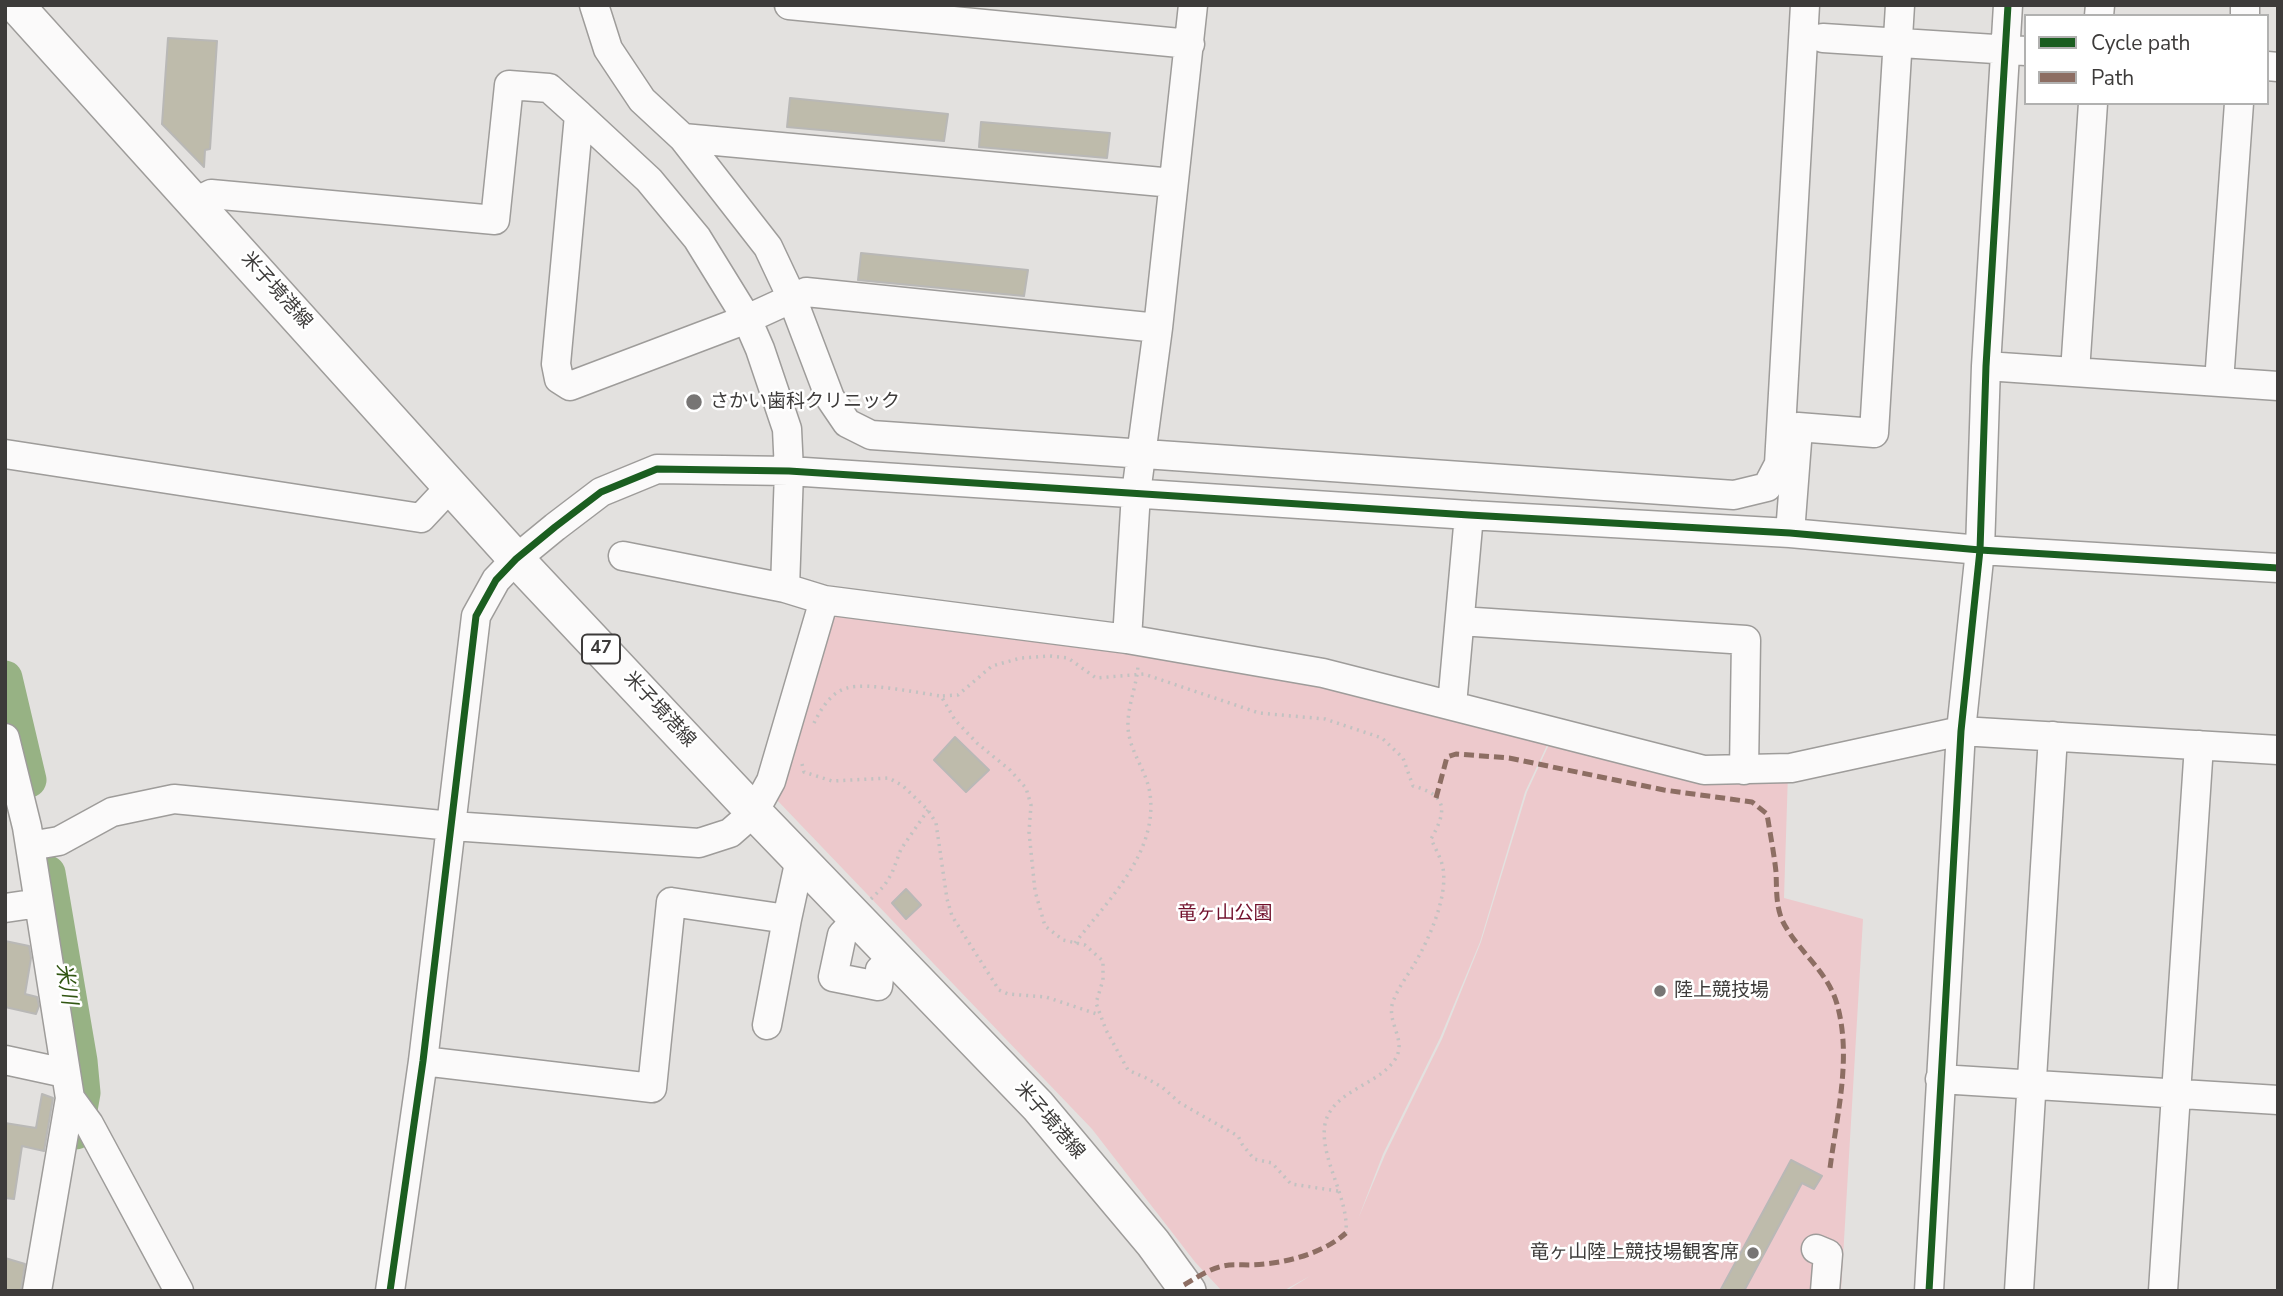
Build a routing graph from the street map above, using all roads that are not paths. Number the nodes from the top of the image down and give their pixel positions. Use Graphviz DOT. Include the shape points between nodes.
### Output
graph roads {
  1 [pos="16,5"];
  2 [pos="594,5"];
  3 [pos="789,5"];
  4 [pos="1193,5"];
  5 [pos="1805,5"];
  6 [pos="1825,5"];
  7 [pos="1900,5"];
  8 [pos="2008,5"];
  9 [pos="1823,38"];
  10 [pos="1897,43"];
  11 [pos="1190,44"];
  12 [pos="2016,50"];
  13 [pos="2093,105"];
  14 [pos="2239,105"];
  15 [pos="579,116"];
  16 [pos="683,138"];
  17 [pos="1173,183"];
  18 [pos="195,202"];
  19 [pos="792,298"];
  20 [pos="747,319"];
  21 [pos="1157,328"];
  22 [pos="1986,366"];
  23 [pos="2075,372"];
  24 [pos="2219,382"];
  25 [pos="2278,386"];
  26 [pos="1798,427"];
  27 [pos="5,454"];
  28 [pos="1141,454"];
  29 [pos="789,471"];
  30 [pos="451,486"];
  31 [pos="1136,493"];
  32 [pos="1469,515"];
  33 [pos="1790,533"];
  34 [pos="1980,550"];
  35 [pos="622,556"];
  36 [pos="516,559"];
  37 [pos="2278,568"];
  38 [pos="785,589"];
  39 [pos="824,600"];
  40 [pos="1460,621"];
  41 [pos="1134,640"];
  42 [pos="1452,705"];
  43 [pos="1961,731"];
  44 [pos="2053,736"];
  45 [pos="5,738"];
  46 [pos="2199,745"];
  47 [pos="2278,750"];
  48 [pos="1744,770"];
  49 [pos="754,812"];
  50 [pos="452,826"];
  51 [pos="21,832"];
  52 [pos="800,859"];
  53 [pos="39,903"];
  54 [pos="5,908"];
  55 [pos="862,910"];
  56 [pos="787,919"];
  57 [pos="895,958"];
  58 [pos="767,1025"];
  59 [pos="5,1060"];
  60 [pos="423,1061"];
  61 [pos="1940,1079"];
  62 [pos="67,1085"];
  63 [pos="2034,1085"];
  64 [pos="2178,1094"];
  65 [pos="2278,1100"];
  66 [pos="1816,1249"];
  67 [pos="37,1291"];
  68 [pos="178,1291"];
  69 [pos="390,1291"];
  70 [pos="1188,1291"];
  71 [pos="1825,1291"];
  72 [pos="1929,1291"];
  73 [pos="2020,1291"];
  74 [pos="2163,1291"];
  1 -- 18 [label="main road, 米子境港線 / 47"];
  2 -- 16 [label="street" via="608,49 642,100"];
  3 -- 11 [label="street"];
  4 -- 11 [label="street"];
  5 -- 28 [label="street" via="1779,464 1767,487 1734,495"];
  6 -- 9 [label="street"];
  7 -- 10 [label="street"];
  8 -- 12 [label="street"];
  9 -- 10 [label="street"];
  9 -- 26 [label="street"];
  10 -- 12 [label="street"];
  10 -- 26 [label="street" via="1874,433"];
  11 -- 17 [label="street"];
  12 -- 22 [label="street"];
  13 -- 23 [label="street"];
  14 -- 24 [label="street"];
  15 -- 18 [label="street" via="550,88 509,85 495,220 211,194"];
  15 -- 20 [label="street" via="649,180 697,238"];
  15 -- 20 [label="street" via="556,364 559,379 570,386"];
  16 -- 17 [label="street"];
  16 -- 19 [label="street" via="768,247"];
  17 -- 21 [label="street"];
  18 -- 30 [label="main road, 米子境港線 / 47"];
  19 -- 20 [label="street"];
  19 -- 21 [label="street" via="806,292"];
  19 -- 28 [label="street" via="830,398 846,423 871,435"];
  20 -- 29 [label="street" via="787,429"];
  21 -- 28 [label="street"];
  22 -- 23 [label="street"];
  22 -- 34 [label="street"];
  23 -- 24 [label="street"];
  24 -- 25 [label="street"];
  26 -- 33 [label="street"];
  27 -- 30 [label="street" via="421,518"];
  28 -- 31 [label="street"];
  29 -- 31 [label="street"];
  29 -- 36 [label="street" via="657,469 601,492"];
  29 -- 38 [label="street"];
  30 -- 36 [label="main road, 米子境港線 / 47"];
  31 -- 32 [label="street"];
  31 -- 41 [label="street"];
  32 -- 33 [label="street"];
  32 -- 40 [label="street"];
  33 -- 34 [label="street"];
  34 -- 37 [label="street"];
  34 -- 43 [label="street"];
  35 -- 38 [label="street"];
  36 -- 49 [label="main road, 米子境港線 / 47"];
  36 -- 50 [label="street" via="496,580 476,615"];
  38 -- 39 [label="street"];
  39 -- 41 [label="street"];
  39 -- 49 [label="street" via="771,781"];
  40 -- 42 [label="street"];
  40 -- 48 [label="street" via="1746,640"];
  41 -- 42 [label="street" via="1323,673"];
  42 -- 48 [label="street" via="1704,770"];
  43 -- 44 [label="street"];
  43 -- 48 [label="street" via="1791,768"];
  43 -- 61 [label="street"];
  44 -- 46 [label="street"];
  44 -- 63 [label="street"];
  45 -- 51 [label="street"];
  46 -- 47 [label="street"];
  46 -- 64 [label="street"];
  49 -- 50 [label="street" via="730,833 699,843"];
  49 -- 52 [label="main road, 米子境港線 / 47"];
  50 -- 51 [label="street" via="174,799 112,812 59,841"];
  50 -- 60 [label="street"];
  51 -- 53 [label="street"];
  52 -- 55 [label="main road, 米子境港線 / 47"];
  52 -- 56 [label="street"];
  53 -- 54 [label="street"];
  53 -- 62 [label="street"];
  55 -- 57 [label="main road, 米子境港線 / 47"];
  55 -- 57 [label="street" via="842,935 833,977 877,986 880,970"];
  56 -- 58 [label="street"];
  56 -- 60 [label="street" via="671,902 652,1088"];
  57 -- 70 [label="main road, 米子境港線 / 47" via="1038,1106"];
  59 -- 62 [label="street"];
  60 -- 69 [label="street"];
  61 -- 63 [label="street"];
  61 -- 72 [label="street"];
  62 -- 67 [label="street"];
  62 -- 68 [label="street"];
  63 -- 64 [label="street"];
  63 -- 73 [label="street"];
  64 -- 65 [label="street"];
  64 -- 74 [label="street"];
  66 -- 71 [label="street" via="1828,1254"];
}
